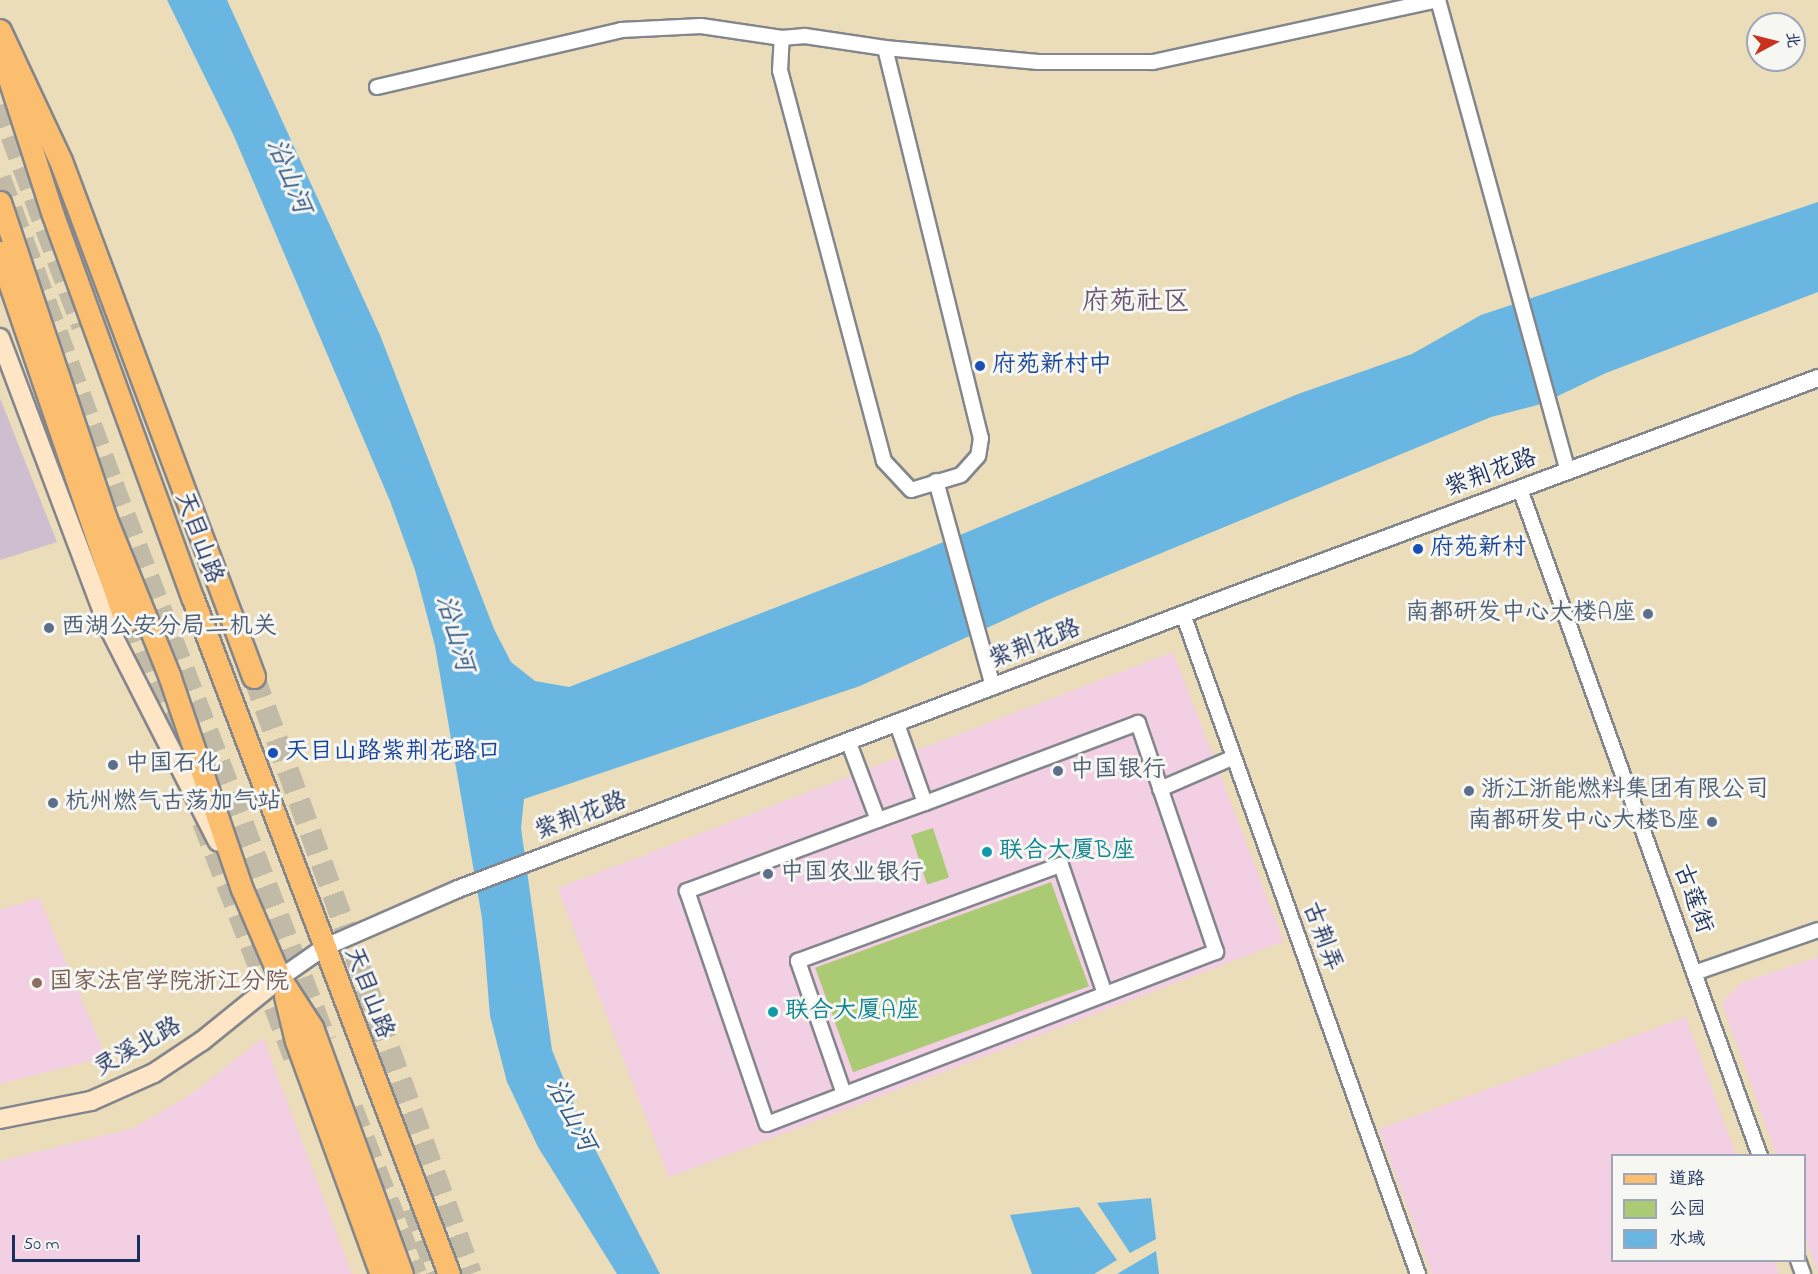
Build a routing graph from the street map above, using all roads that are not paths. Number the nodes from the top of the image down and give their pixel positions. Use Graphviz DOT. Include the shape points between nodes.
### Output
graph roads {
  1 [pos="1438,0"];
  2 [pos="0,31"];
  3 [pos="782,38"];
  4 [pos="885,48"];
  5 [pos="0,51"];
  6 [pos="377,87"];
  7 [pos="0,202"];
  8 [pos="0,253"];
  9 [pos="0,338"];
  10 [pos="1818,378"];
  11 [pos="1568,471"];
  12 [pos="936,481"];
  13 [pos="1520,489"];
  14 [pos="1183,614"];
  15 [pos="126,622"];
  16 [pos="254,677"];
  17 [pos="993,687"];
  18 [pos="897,724"];
  19 [pos="849,743"];
  20 [pos="1232,758"];
  21 [pos="1160,789"];
  22 [pos="925,803"];
  23 [pos="878,820"];
  24 [pos="242,889"];
  25 [pos="1818,930"];
  26 [pos="323,948"];
  27 [pos="1694,973"];
  28 [pos="280,978"];
  29 [pos="1105,994"];
  30 [pos="844,1095"];
  31 [pos="0,1119"];
  32 [pos="1760,1154"];
  33 [pos="381,1274"];
  34 [pos="402,1274"];
  35 [pos="449,1274"];
  36 [pos="1418,1274"];
  1 -- 4 [label="street" via="1153,62 1038,62"];
  1 -- 11 [label="street"];
  2 -- 16 [label="highway" via="65,172"];
  3 -- 4 [label="street" via="842,39"];
  3 -- 6 [label="street" via="701,26 621,30"];
  3 -- 12 [label="street" via="780,71 884,461 911,490"];
  4 -- 12 [label="street" via="981,438 978,456 961,475"];
  5 -- 26 [label="main road, 天目山路" via="53,216"];
  7 -- 24 [label="main road" via="106,519 170,675"];
  8 -- 15 [label="highway"];
  9 -- 24 [label="main road" via="108,626"];
  10 -- 11 [label="street, 紫荆花路"];
  11 -- 13 [label="street, 紫荆花路"];
  12 -- 17 [label="street"];
  13 -- 14 [label="street, 紫荆花路"];
  13 -- 27 [label="street, 古莲街"];
  14 -- 17 [label="street, 紫荆花路"];
  14 -- 20 [label="street, 古荆弄"];
  17 -- 18 [label="street, 紫荆花路"];
  18 -- 19 [label="street, 紫荆花路"];
  18 -- 22 [label="street"];
  19 -- 23 [label="street"];
  19 -- 26 [label="street, 紫荆花路" via="458,889"];
  20 -- 21 [label="street"];
  20 -- 36 [label="street, 古荆弄"];
  21 -- 22 [label="street" via="1138,723"];
  21 -- 29 [label="street" via="1216,952"];
  22 -- 23 [label="street"];
  23 -- 30 [label="street" via="687,891 766,1124"];
  24 -- 28 [label="main road"];
  25 -- 27 [label="street"];
  26 -- 28 [label="street, 紫荆花路"];
  26 -- 35 [label="main road, 天目山路"];
  27 -- 32 [label="street, 古莲街"];
  28 -- 31 [label="main road, 灵溪北路" via="202,1041 154,1073 91,1101"];
  28 -- 33 [label="main road" via="296,1041"];
  28 -- 34 [label="main road" via="312,1027"];
  29 -- 30 [label="street"];
  29 -- 30 [label="street" via="1061,865 798,961"];
}
